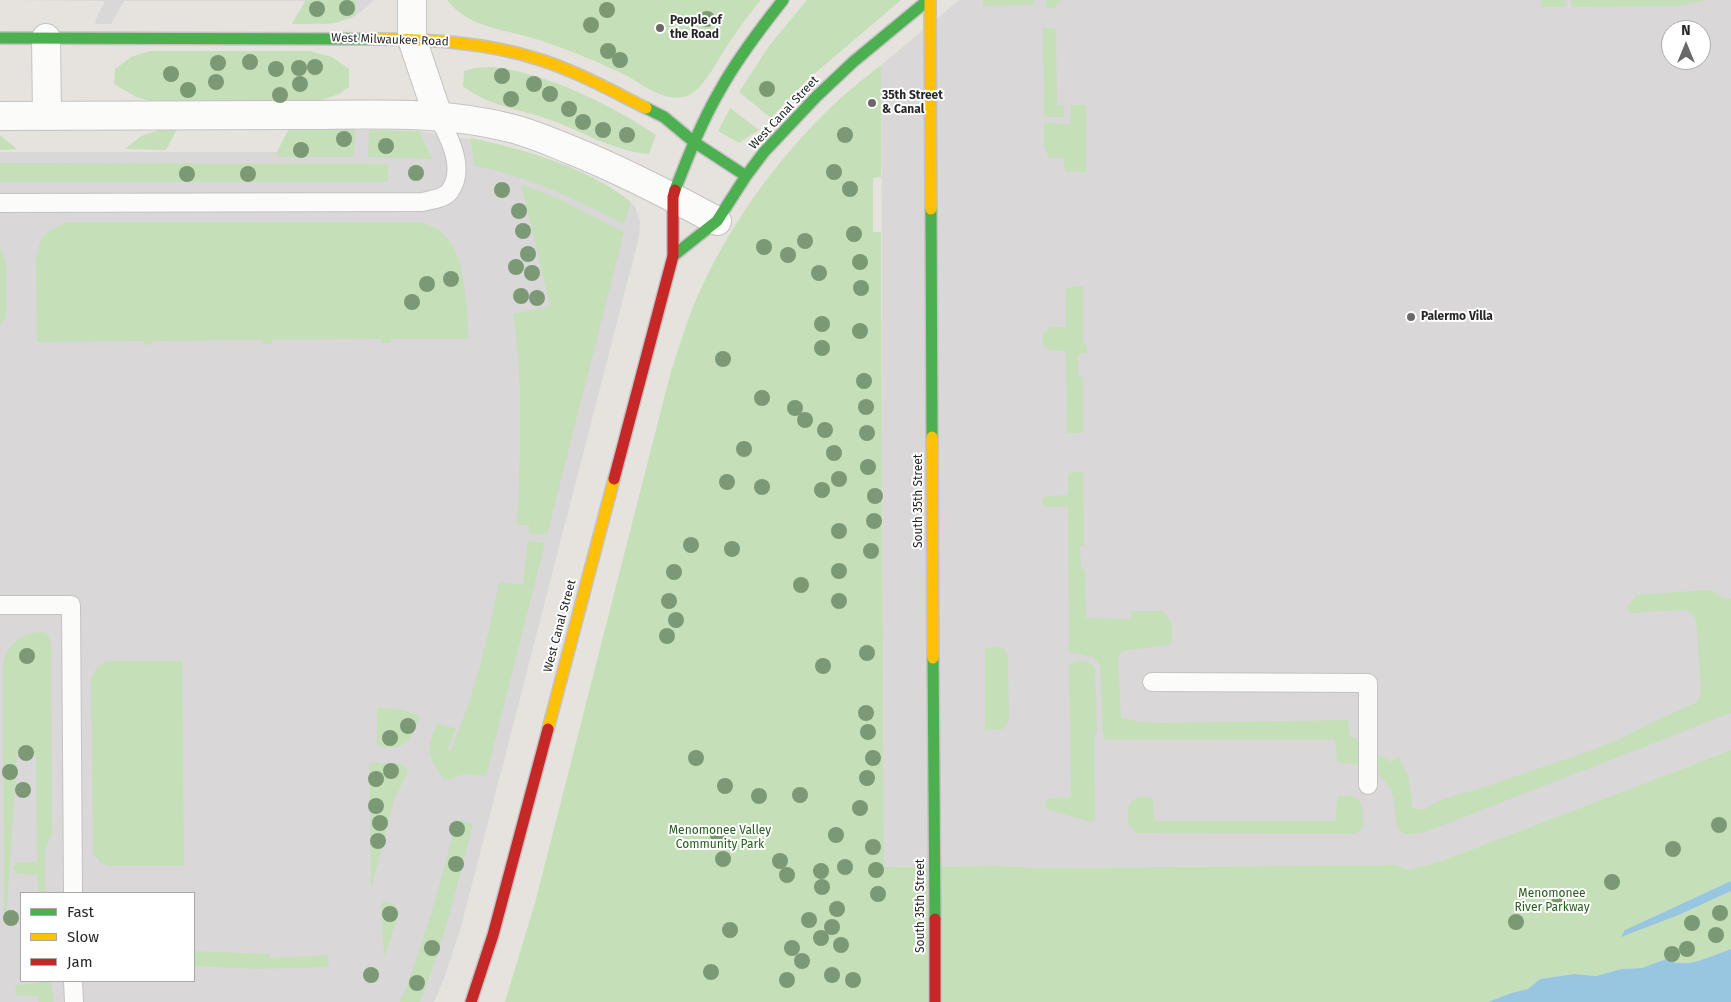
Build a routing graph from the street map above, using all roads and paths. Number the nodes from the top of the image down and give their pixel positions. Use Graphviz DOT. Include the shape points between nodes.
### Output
graph roads {
  1 [pos="412,0"];
  2 [pos="783,0"];
  3 [pos="929,0"];
  4 [pos="0,38"];
  5 [pos="46,38"];
  6 [pos="412,39"];
  7 [pos="0,116"];
  8 [pos="47,116"];
  9 [pos="438,116"];
  10 [pos="694,142"];
  11 [pos="746,176"];
  12 [pos="673,197"];
  13 [pos="0,203"];
  14 [pos="717,220"];
  15 [pos="673,256"];
  16 [pos="0,605"];
  17 [pos="1152,682"];
  18 [pos="1368,785"];
  19 [pos="73,892"];
  20 [pos="74,982"];
  21 [pos="74,1002"];
  22 [pos="470,1002"];
  23 [pos="935,1002"];
  1 -- 6 [label="street"];
  2 -- 10 [label="street, West Canal Street" via="719,91"];
  3 -- 11 [label="street, West Canal Street" via="816,97 778,135"];
  3 -- 23 [label="street, South 35th Street"];
  4 -- 5 [label="street, West Milwaukee Road"];
  5 -- 6 [label="street, West Milwaukee Road"];
  5 -- 8 [label="street"];
  6 -- 9 [label="street"];
  6 -- 10 [label="street, West Milwaukee Road" via="471,44 542,60 664,117"];
  7 -- 8 [label="street"];
  8 -- 9 [label="street"];
  9 -- 12 [label="street" via="511,128 539,137 637,178"];
  9 -- 13 [label="lane" via="456,159 456,175 450,191 439,199 422,202"];
  10 -- 11 [label="street, West Milwaukee Road"];
  10 -- 12 [label="street, West Canal Street"];
  11 -- 14 [label="street, West Canal Street"];
  12 -- 14 [label="street"];
  12 -- 15 [label="street, West Canal Street"];
  14 -- 15 [label="street, West Canal Street"];
  15 -- 22 [label="street, West Canal Street" via="481,976"];
  16 -- 19 [label="lane" via="71,605"];
  17 -- 18 [label="lane" via="1368,683"];
  20 -- 21 [label="lane"];
}
